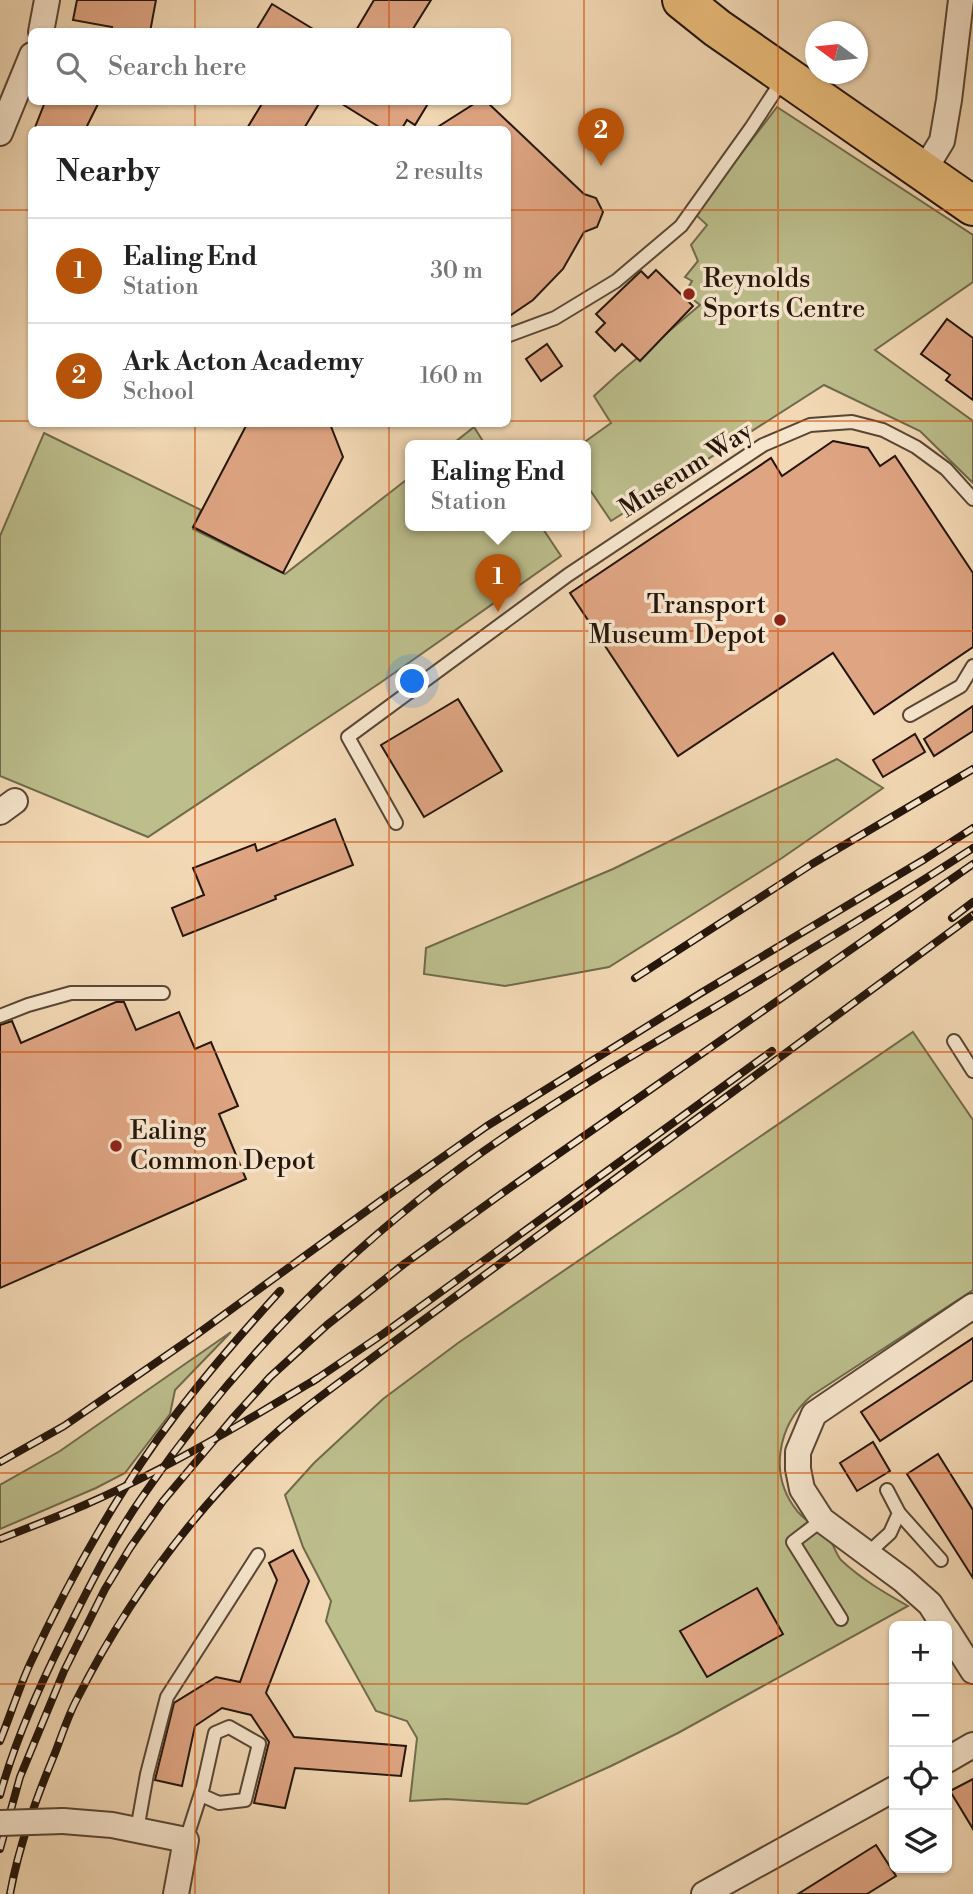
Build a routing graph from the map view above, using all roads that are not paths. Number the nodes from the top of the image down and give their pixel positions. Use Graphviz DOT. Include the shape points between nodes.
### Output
graph roads {
  1 [pos="47,0"];
  2 [pos="682,0"];
  3 [pos="961,0"];
  4 [pos="42,28"];
  5 [pos="28,65"];
  6 [pos="785,76"];
  7 [pos="0,133"];
  8 [pos="923,172"];
  9 [pos="973,206"];
  10 [pos="511,334"];
  11 [pos="973,499"];
  12 [pos="973,666"];
  13 [pos="910,715"];
  14 [pos="396,823"];
  15 [pos="163,993"];
  16 [pos="0,1016"];
  17 [pos="954,1041"];
  18 [pos="973,1071"];
  19 [pos="973,1306"];
  20 [pos="887,1490"];
  21 [pos="899,1513"];
  22 [pos="822,1520"];
  23 [pos="867,1554"];
  24 [pos="258,1555"];
  25 [pos="941,1560"];
  26 [pos="841,1619"];
  27 [pos="941,1621"];
  28 [pos="952,1638"];
  29 [pos="973,1671"];
  30 [pos="973,1745"];
  31 [pos="952,1757"];
  32 [pos="889,1792"];
  33 [pos="201,1795"];
  34 [pos="0,1823"];
  35 [pos="137,1830"];
  36 [pos="186,1840"];
  37 [pos="176,1894"];
  38 [pos="704,1894"];
  1 -- 4 [label="street"];
  2 -- 6 [label="main road"];
  3 -- 8 [label="street" via="942,141"];
  5 -- 7 [label="street"];
  6 -- 8 [label="main road"];
  6 -- 10 [label="lane" via="681,226 616,281 555,318"];
  8 -- 9 [label="main road"];
  11 -- 14 [label="lane, Museum Way" via="946,469 916,447 883,430 852,422 810,425 763,445 568,575 348,737"];
  12 -- 13 [label="lane" via="961,686"];
  15 -- 16 [label="lane" via="71,993"];
  17 -- 18 [label="lane"];
  19 -- 22 [label="street" via="814,1414 798,1452 797,1469"];
  20 -- 21 [label="lane"];
  21 -- 23 [label="lane" via="890,1532"];
  21 -- 25 [label="lane"];
  22 -- 23 [label="street"];
  22 -- 26 [label="lane" via="793,1542"];
  23 -- 27 [label="street" via="930,1604"];
  24 -- 35 [label="lane" via="167,1697"];
  28 -- 29 [label="street"];
  30 -- 31 [label="street"];
  32 -- 38 [label="street"];
  33 -- 33 [label="lane" via="215,1733 229,1727 259,1744 246,1800 219,1803"];
  33 -- 36 [label="lane"];
  34 -- 35 [label="street, bridge" via="63,1821"];
  35 -- 36 [label="street"];
  36 -- 37 [label="street"];
}
